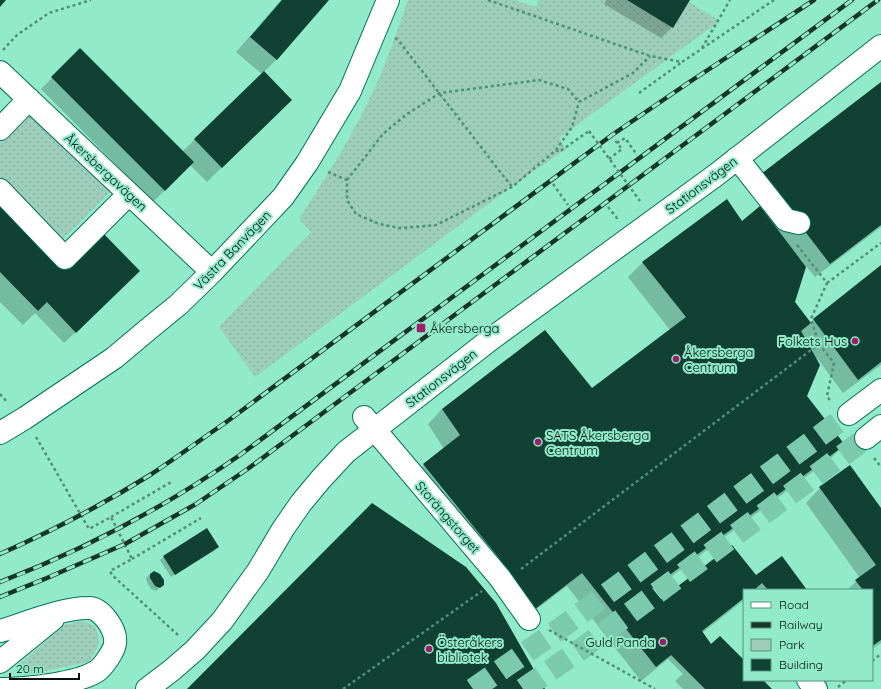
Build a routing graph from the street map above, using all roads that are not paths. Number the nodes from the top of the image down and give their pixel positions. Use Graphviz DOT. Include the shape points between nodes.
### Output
graph roads {
  1 [pos="388,0"];
  2 [pos="881,46"];
  3 [pos="0,72"];
  4 [pos="29,99"];
  5 [pos="0,129"];
  6 [pos="737,158"];
  7 [pos="0,190"];
  8 [pos="129,194"];
  9 [pos="796,232"];
  10 [pos="212,272"];
  11 [pos="881,390"];
  12 [pos="848,414"];
  13 [pos="369,424"];
  14 [pos="0,433"];
  15 [pos="61,612"];
  16 [pos="529,619"];
  17 [pos="0,631"];
  18 [pos="0,662"];
  19 [pos="809,681"];
  20 [pos="0,689"];
  21 [pos="147,689"];
  22 [pos="816,689"];
  1 -- 10 [label="street, Västra Banvägen" via="350,91 307,164 283,197"];
  2 -- 6 [label="street, Stationsvägen"];
  3 -- 4 [label="street, Åkersbergavägen"];
  4 -- 5 [label="street"];
  4 -- 8 [label="street, Åkersbergavägen"];
  6 -- 9 [label="street"];
  6 -- 13 [label="street, Stationsvägen" via="491,339"];
  7 -- 8 [label="street" via="65,258"];
  8 -- 10 [label="street, Åkersbergavägen"];
  10 -- 14 [label="street, Västra Banvägen" via="178,305 114,358"];
  11 -- 12 [label="street"];
  13 -- 16 [label="street, Storängstorget" via="500,578"];
  13 -- 21 [label="street, Stationsvägen" via="306,497 222,621 195,650"];
  15 -- 17 [label="street"];
  15 -- 18 [label="street"];
  15 -- 20 [label="street" via="89,607 103,614 112,628 115,643 99,670 83,678 20,689"];
  19 -- 22 [label="street"];
}
